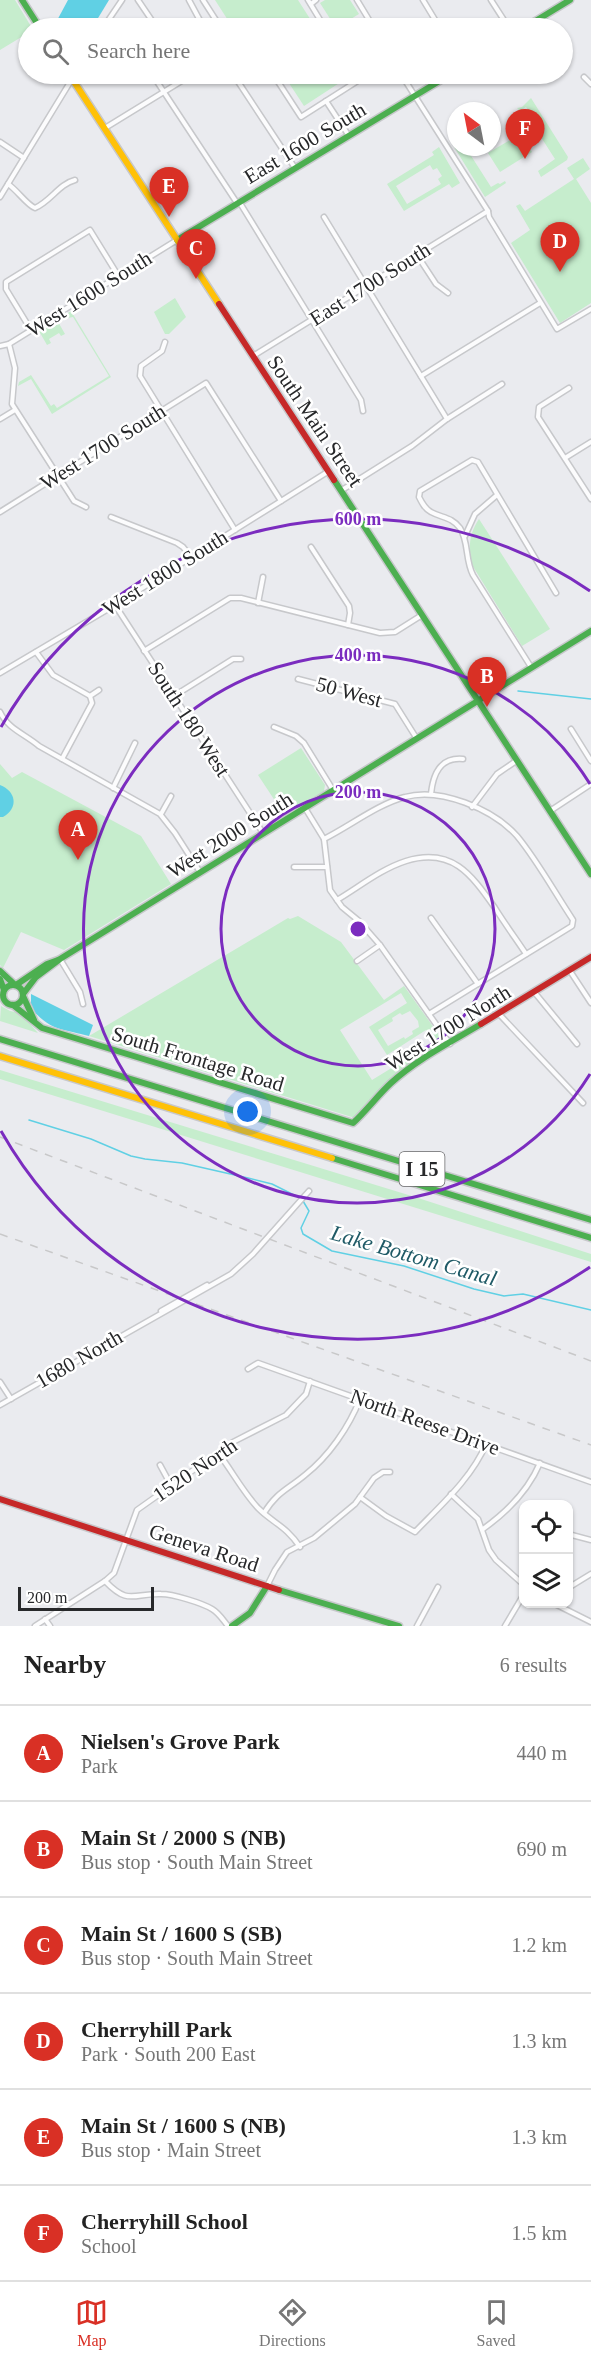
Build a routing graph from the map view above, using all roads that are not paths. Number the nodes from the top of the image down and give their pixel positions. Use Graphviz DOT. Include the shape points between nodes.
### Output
graph roads {
  1 [pos="22,0"];
  2 [pos="122,0"];
  3 [pos="138,0"];
  4 [pos="189,0"];
  5 [pos="203,0"];
  6 [pos="316,0"];
  7 [pos="357,0"];
  8 [pos="423,0"];
  9 [pos="491,0"];
  10 [pos="570,0"];
  11 [pos="309,2"];
  12 [pos="34,18"];
  13 [pos="110,18"];
  14 [pos="151,18"];
  15 [pos="199,18"];
  16 [pos="215,18"];
  17 [pos="319,18"];
  18 [pos="368,18"];
  19 [pos="434,18"];
  20 [pos="503,18"];
  21 [pos="540,18"];
  22 [pos="584,77"];
  23 [pos="66,84"];
  24 [pos="76,84"];
  25 [pos="158,84"];
  26 [pos="176,84"];
  27 [pos="240,84"];
  28 [pos="280,84"];
  29 [pos="354,84"];
  30 [pos="407,84"];
  31 [pos="434,84"];
  32 [pos="591,84"];
  33 [pos="163,92"];
  34 [pos="414,96"];
  35 [pos="326,101"];
  36 [pos="105,128"];
  37 [pos="349,136"];
  38 [pos="0,142"];
  39 [pos="24,158"];
  40 [pos="295,169"];
  41 [pos="75,180"];
  42 [pos="8,184"];
  43 [pos="0,197"];
  44 [pos="239,203"];
  45 [pos="488,211"];
  46 [pos="324,218"];
  47 [pos="177,240"];
  48 [pos="417,255"];
  49 [pos="119,277"];
  50 [pos="366,287"];
  51 [pos="448,293"];
  52 [pos="540,302"];
  53 [pos="591,309"];
  54 [pos="313,319"];
  55 [pos="31,330"];
  56 [pos="165,342"];
  57 [pos="9,344"];
  58 [pos="0,346"];
  59 [pos="253,356"];
  60 [pos="421,376"];
  61 [pos="502,384"];
  62 [pos="569,388"];
  63 [pos="15,410"];
  64 [pos="162,410"];
  65 [pos="363,411"];
  66 [pos="0,419"];
  67 [pos="447,419"];
  68 [pos="591,442"];
  69 [pos="565,458"];
  70 [pos="329,471"];
  71 [pos="57,475"];
  72 [pos="342,490"];
  73 [pos="497,495"];
  74 [pos="591,499"];
  75 [pos="281,501"];
  76 [pos="86,507"];
  77 [pos="0,512"];
  78 [pos="111,517"];
  79 [pos="235,530"];
  80 [pos="464,537"];
  81 [pos="311,547"];
  82 [pos="191,557"];
  83 [pos="263,577"];
  84 [pos="556,593"];
  85 [pos="258,603"];
  86 [pos="115,605"];
  87 [pos="422,615"];
  88 [pos="348,625"];
  89 [pos="591,631"];
  90 [pos="144,651"];
  91 [pos="36,652"];
  92 [pos="241,659"];
  93 [pos="531,667"];
  94 [pos="0,674"];
  95 [pos="298,679"];
  96 [pos="99,690"];
  97 [pos="90,696"];
  98 [pos="174,696"];
  99 [pos="478,701"];
  100 [pos="0,712"];
  101 [pos="274,727"];
  102 [pos="571,729"];
  103 [pos="417,740"];
  104 [pos="135,743"];
  105 [pos="62,759"];
  106 [pos="463,759"];
  107 [pos="516,761"];
  108 [pos="591,761"];
  109 [pos="591,784"];
  110 [pos="113,788"];
  111 [pos="333,790"];
  112 [pos="431,794"];
  113 [pos="171,796"];
  114 [pos="472,807"];
  115 [pos="305,808"];
  116 [pos="550,811"];
  117 [pos="160,814"];
  118 [pos="263,833"];
  119 [pos="324,839"];
  120 [pos="294,867"];
  121 [pos="327,867"];
  122 [pos="200,873"];
  123 [pos="591,874"];
  124 [pos="337,900"];
  125 [pos="431,918"];
  126 [pos="380,945"];
  127 [pos="526,954"];
  128 [pos="591,957"];
  129 [pos="60,959"];
  130 [pos="357,961"];
  131 [pos="0,971"];
  132 [pos="570,971"];
  133 [pos="0,979"];
  134 [pos="478,984"];
  135 [pos="15,985"];
  136 [pos="2,993"];
  137 [pos="535,993"];
  138 [pos="23,995"];
  139 [pos="6,1003"];
  140 [pos="591,1003"];
  141 [pos="83,1004"];
  142 [pos="429,1014"];
  143 [pos="500,1015"];
  144 [pos="34,1022"];
  145 [pos="0,1039"];
  146 [pos="450,1044"];
  147 [pos="577,1044"];
  148 [pos="0,1056"];
  149 [pos="582,1103"];
  150 [pos="353,1123"];
  151 [pos="309,1191"];
  152 [pos="591,1220"];
  153 [pos="591,1238"];
  154 [pos="248,1369"];
  155 [pos="310,1381"];
  156 [pos="0,1382"];
  157 [pos="11,1399"];
  158 [pos="360,1399"];
  159 [pos="0,1404"];
  160 [pos="486,1444"];
  161 [pos="219,1454"];
  162 [pos="540,1463"];
  163 [pos="160,1465"];
  164 [pos="390,1472"];
  165 [pos="591,1482"];
  166 [pos="172,1487"];
  167 [pos="451,1494"];
  168 [pos="360,1497"];
  169 [pos="0,1499"];
  170 [pos="264,1513"];
  171 [pos="483,1529"];
  172 [pos="573,1535"];
  173 [pos="127,1540"];
  174 [pos="591,1540"];
  175 [pos="300,1546"];
  176 [pos="591,1574"];
  177 [pos="105,1581"];
  178 [pos="519,1581"];
  179 [pos="573,1585"];
  180 [pos="267,1586"];
  181 [pos="438,1587"];
  182 [pos="519,1602"];
  183 [pos="563,1608"];
  184 [pos="45,1619"];
  185 [pos="591,1622"];
  186 [pos="35,1626"];
  187 [pos="50,1626"];
  188 [pos="230,1626"];
  189 [pos="399,1626"];
  190 [pos="417,1626"];
  191 [pos="505,1626"];
  1 -- 12 [label="main road"];
  2 -- 13 [label="street"];
  3 -- 14 [label="street"];
  4 -- 15 [label="street"];
  5 -- 16 [label="street"];
  6 -- 11 [label="street"];
  7 -- 18 [label="street"];
  8 -- 19 [label="street"];
  9 -- 20 [label="street"];
  10 -- 21 [label="main road"];
  11 -- 17 [label="street"];
  22 -- 32 [label="street"];
  23 -- 39 [label="street"];
  24 -- 36 [label="main road, South Main Street"];
  25 -- 33 [label="street"];
  26 -- 33 [label="street"];
  27 -- 40 [label="street"];
  28 -- 35 [label="street" via="301,117"];
  29 -- 35 [label="street"];
  30 -- 34 [label="street"];
  31 -- 34 [label="main road, East 1600 South"];
  33 -- 36 [label="street"];
  33 -- 44 [label="street"];
  34 -- 37 [label="main road, East 1600 South"];
  34 -- 45 [label="street"];
  35 -- 37 [label="street"];
  36 -- 47 [label="main road, South Main Street"];
  37 -- 40 [label="main road, East 1600 South"];
  38 -- 39 [label="street"];
  39 -- 42 [label="street"];
  40 -- 44 [label="main road, East 1600 South"];
  41 -- 42 [label="street" via="35,208"];
  42 -- 43 [label="street"];
  44 -- 47 [label="main road, East 1600 South"];
  44 -- 54 [label="street"];
  45 -- 48 [label="street, East 1700 South"];
  45 -- 52 [label="street"];
  46 -- 50 [label="street"];
  47 -- 49 [label="street, West 1600 South"];
  47 -- 59 [label="main road, South Main Street"];
  48 -- 50 [label="street, East 1700 South"];
  48 -- 51 [label="street" via="436,284"];
  49 -- 55 [label="street, West 1600 South"];
  49 -- 55 [label="street" via="90,230 5,284"];
  50 -- 54 [label="street, East 1700 South"];
  50 -- 60 [label="street"];
  52 -- 53 [label="street" via="557,329"];
  52 -- 60 [label="street"];
  54 -- 59 [label="street, East 1700 South"];
  54 -- 65 [label="street" via="361,400"];
  55 -- 57 [label="street, West 1600 South"];
  56 -- 64 [label="street" via="162,351 140,370"];
  57 -- 58 [label="street, West 1600 South"];
  57 -- 63 [label="street" via="15,368"];
  59 -- 70 [label="main road, South Main Street"];
  60 -- 67 [label="street"];
  61 -- 67 [label="street"];
  62 -- 69 [label="street" via="538,409 539,419"];
  63 -- 66 [label="street"];
  63 -- 71 [label="street"];
  64 -- 71 [label="street, West 1700 South"];
  64 -- 75 [label="street, West 1700 South" via="206,383"];
  64 -- 79 [label="street"];
  67 -- 72 [label="street"];
  68 -- 69 [label="street"];
  69 -- 74 [label="street"];
  70 -- 72 [label="main road, South Main Street"];
  70 -- 75 [label="street, West 1800 South"];
  71 -- 76 [label="street" via="74,501"];
  71 -- 77 [label="street, West 1700 South"];
  72 -- 87 [label="main road, South Main Street"];
  73 -- 80 [label="street" via="475,514"];
  73 -- 80 [label="street" via="480,463 472,460 419,493 428,511 451,520"];
  73 -- 84 [label="street"];
  75 -- 79 [label="street, West 1800 South"];
  78 -- 82 [label="street" via="177,543"];
  79 -- 82 [label="street, West 1800 South"];
  80 -- 93 [label="street" via="472,575"];
  81 -- 88 [label="street" via="349,606"];
  82 -- 86 [label="street, West 1800 South"];
  83 -- 85 [label="street"];
  85 -- 88 [label="street"];
  85 -- 90 [label="street" via="230,598"];
  86 -- 90 [label="street, South 180 West"];
  86 -- 91 [label="street, West 1800 South"];
  87 -- 88 [label="street" via="395,632 380,633"];
  87 -- 99 [label="main road, South Main Street"];
  89 -- 93 [label="main road, West 2000 South"];
  90 -- 98 [label="street, South 180 West"];
  91 -- 94 [label="street, West 1800 South"];
  91 -- 97 [label="street" via="53,675"];
  92 -- 98 [label="street" via="233,659"];
  93 -- 99 [label="main road, West 2000 South"];
  95 -- 103 [label="street, 50 West" via="395,705"];
  96 -- 97 [label="street"];
  97 -- 105 [label="street" via="92,703"];
  98 -- 118 [label="street, South 180 West"];
  99 -- 103 [label="main road, West 2000 South"];
  99 -- 107 [label="main road, South Main Street"];
  100 -- 105 [label="street" via="10,727"];
  101 -- 111 [label="street" via="304,743"];
  102 -- 108 [label="street"];
  103 -- 111 [label="main road, West 2000 South"];
  104 -- 110 [label="street"];
  105 -- 110 [label="street"];
  106 -- 112 [label="street" via="447,760 438,768"];
  107 -- 114 [label="street" via="497,774"];
  107 -- 116 [label="main road, South Main Street"];
  109 -- 116 [label="street"];
  110 -- 117 [label="street"];
  111 -- 115 [label="main road, West 2000 South"];
  112 -- 114 [label="street" via="451,797"];
  112 -- 119 [label="street" via="398,799"];
  113 -- 117 [label="street"];
  114 -- 127 [label="street" via="517,836 573,920 572,926"];
  115 -- 118 [label="main road, West 2000 South"];
  115 -- 119 [label="street"];
  116 -- 123 [label="main road, South Main Street"];
  117 -- 122 [label="street"];
  118 -- 122 [label="main road, West 2000 South"];
  119 -- 121 [label="street"];
  120 -- 121 [label="street"];
  121 -- 124 [label="street" via="330,890"];
  122 -- 129 [label="main road, West 2000 South"];
  124 -- 126 [label="street"];
  124 -- 127 [label="street" via="405,861 445,859 468,873"];
  125 -- 134 [label="street"];
  126 -- 130 [label="street"];
  126 -- 142 [label="street"];
  127 -- 134 [label="street"];
  128 -- 132 [label="main road, West 1700 North"];
  129 -- 135 [label="main road, West 2000 South"];
  129 -- 138 [label="main road, West 2000 South" via="36,977"];
  129 -- 141 [label="street"];
  131 -- 135 [label="main road"];
  132 -- 137 [label="main road, West 1700 North"];
  132 -- 140 [label="street"];
  133 -- 136 [label="main road"];
  134 -- 142 [label="street"];
  135 -- 136 [label="main road"];
  135 -- 138 [label="main road"];
  136 -- 139 [label="main road"];
  137 -- 143 [label="main road, West 1700 North"];
  137 -- 147 [label="street"];
  138 -- 139 [label="main road" via="20,1002"];
  138 -- 144 [label="main road"];
  139 -- 144 [label="main road, South Frontage Road"];
  142 -- 146 [label="street"];
  143 -- 146 [label="main road, West 1700 North"];
  143 -- 149 [label="street"];
  144 -- 150 [label="main road, South Frontage Road" via="53,1033"];
  145 -- 152 [label="main road, I 15"];
  146 -- 150 [label="main road, West 1700 North" via="403,1073"];
  148 -- 153 [label="main road, I 15"];
  151 -- 157 [label="street, 1680 North" via="231,1274 188,1294"];
  154 -- 155 [label="street, North Reese Drive" via="258,1363"];
  155 -- 158 [label="street, North Reese Drive"];
  155 -- 161 [label="street, 1520 North" via="306,1394 286,1415 233,1442"];
  156 -- 157 [label="street"];
  157 -- 159 [label="street, 1680 North"];
  158 -- 160 [label="street, North Reese Drive"];
  158 -- 170 [label="street" via="345,1430 317,1465 278,1494"];
  160 -- 162 [label="street, North Reese Drive"];
  160 -- 167 [label="street" via="480,1459"];
  161 -- 166 [label="street, 1520 North"];
  161 -- 170 [label="street"];
  162 -- 165 [label="street, North Reese Drive"];
  162 -- 171 [label="street" via="535,1476 503,1515"];
  163 -- 166 [label="street"];
  164 -- 168 [label="street" via="374,1478"];
  166 -- 173 [label="street, 1520 North" via="137,1510"];
  167 -- 168 [label="street" via="415,1532"];
  167 -- 171 [label="street" via="478,1518"];
  168 -- 175 [label="street"];
  169 -- 173 [label="main road, Geneva Road"];
  170 -- 175 [label="street" via="286,1529"];
  171 -- 178 [label="street" via="489,1550"];
  172 -- 174 [label="street"];
  173 -- 177 [label="street, 1520 North" via="114,1573"];
  173 -- 180 [label="main road, Geneva Road"];
  175 -- 180 [label="street" via="287,1552"];
  176 -- 179 [label="street"];
  177 -- 184 [label="street, 1520 North"];
  177 -- 188 [label="street" via="121,1595 161,1594 210,1608"];
  180 -- 188 [label="main road" via="250,1613"];
  180 -- 189 [label="main road, Geneva Road"];
  181 -- 190 [label="street"];
  182 -- 191 [label="street"];
  183 -- 185 [label="street"];
  184 -- 186 [label="street, 1520 North"];
  184 -- 187 [label="street"];
}
